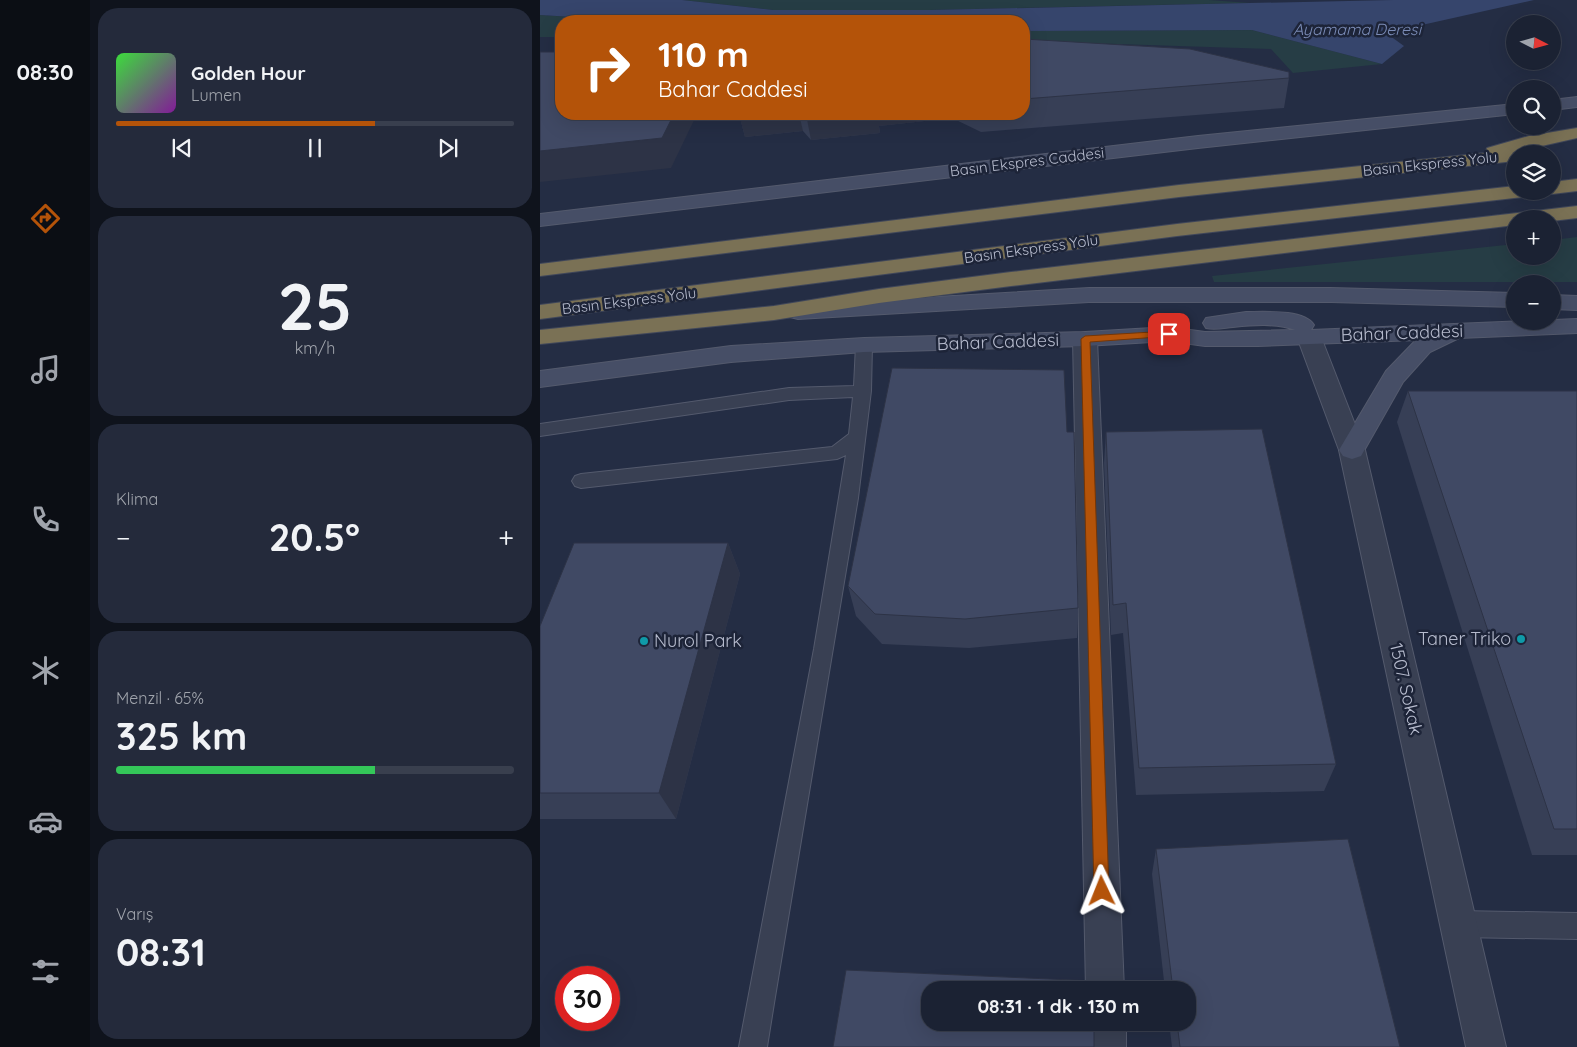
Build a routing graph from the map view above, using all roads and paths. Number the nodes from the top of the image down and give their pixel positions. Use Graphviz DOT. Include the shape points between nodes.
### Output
graph roads {
  1 [pos="1577,102"];
  2 [pos="1561,104"];
  3 [pos="1506,110"];
  4 [pos="1577,133"];
  5 [pos="1577,148"];
  6 [pos="1561,150"];
  7 [pos="1506,156"];
  8 [pos="1471,159"];
  9 [pos="1577,186"];
  10 [pos="1561,187"];
  11 [pos="1506,193"];
  12 [pos="1577,212"];
  13 [pos="1561,214"];
  14 [pos="540,220"];
  15 [pos="1506,220"];
  16 [pos="540,270"];
  17 [pos="1506,300"];
  18 [pos="1561,302"];
  19 [pos="1577,303"];
  20 [pos="540,312"];
  21 [pos="774,313"];
  22 [pos="1577,326"];
  23 [pos="1456,330"];
  24 [pos="540,337"];
  25 [pos="1309,337"];
  26 [pos="1085,339"];
  27 [pos="864,345"];
  28 [pos="540,379"];
  29 [pos="863,392"];
  30 [pos="540,430"];
  31 [pos="857,437"];
  32 [pos="1352,450"];
  33 [pos="581,481"];
  34 [pos="1460,924"];
  35 [pos="1577,926"];
  36 [pos="1105,981"];
  37 [pos="1106,1031"];
  38 [pos="753,1047"];
  39 [pos="1106,1047"];
  40 [pos="1486,1047"];
  1 -- 2 [label="main road"];
  3 -- 14 [label="main road, Basın Ekspres Caddesi" via="1188,143"];
  4 -- 8 [label="highway" via="1529,142"];
  5 -- 6 [label="highway"];
  7 -- 8 [label="highway, Basın Ekspress Yolu"];
  8 -- 16 [label="highway, Basın Ekspress Yolu" via="1169,192"];
  9 -- 10 [label="highway"];
  11 -- 20 [label="highway, Basın Ekspress Yolu" via="1177,230"];
  12 -- 13 [label="highway"];
  15 -- 21 [label="highway" via="1001,280"];
  17 -- 21 [label="main road" via="1331,295 1089,295"];
  18 -- 19 [label="main road"];
  21 -- 24 [label="highway"];
  22 -- 23 [label="main road, Bahar Caddesi"];
  23 -- 25 [label="main road, Bahar Caddesi"];
  23 -- 32 [label="main road" via="1422,347 1394,377"];
  25 -- 26 [label="main road, Bahar Caddesi" via="1205,339 1169,334"];
  25 -- 32 [label="street, 1507. Sokak"];
  26 -- 27 [label="main road, Bahar Caddesi"];
  26 -- 36 [label="street"];
  27 -- 28 [label="main road, Bahar Caddesi" via="731,354"];
  27 -- 29 [label="lane"];
  29 -- 30 [label="lane" via="789,394"];
  29 -- 31 [label="lane"];
  31 -- 33 [label="lane" via="837,453"];
  31 -- 38 [label="lane" via="853,478"];
  32 -- 34 [label="street, 1507. Sokak"];
  34 -- 35 [label="lane"];
  34 -- 40 [label="street, 1507. Sokak"];
  37 -- 39 [label="street"];
}
